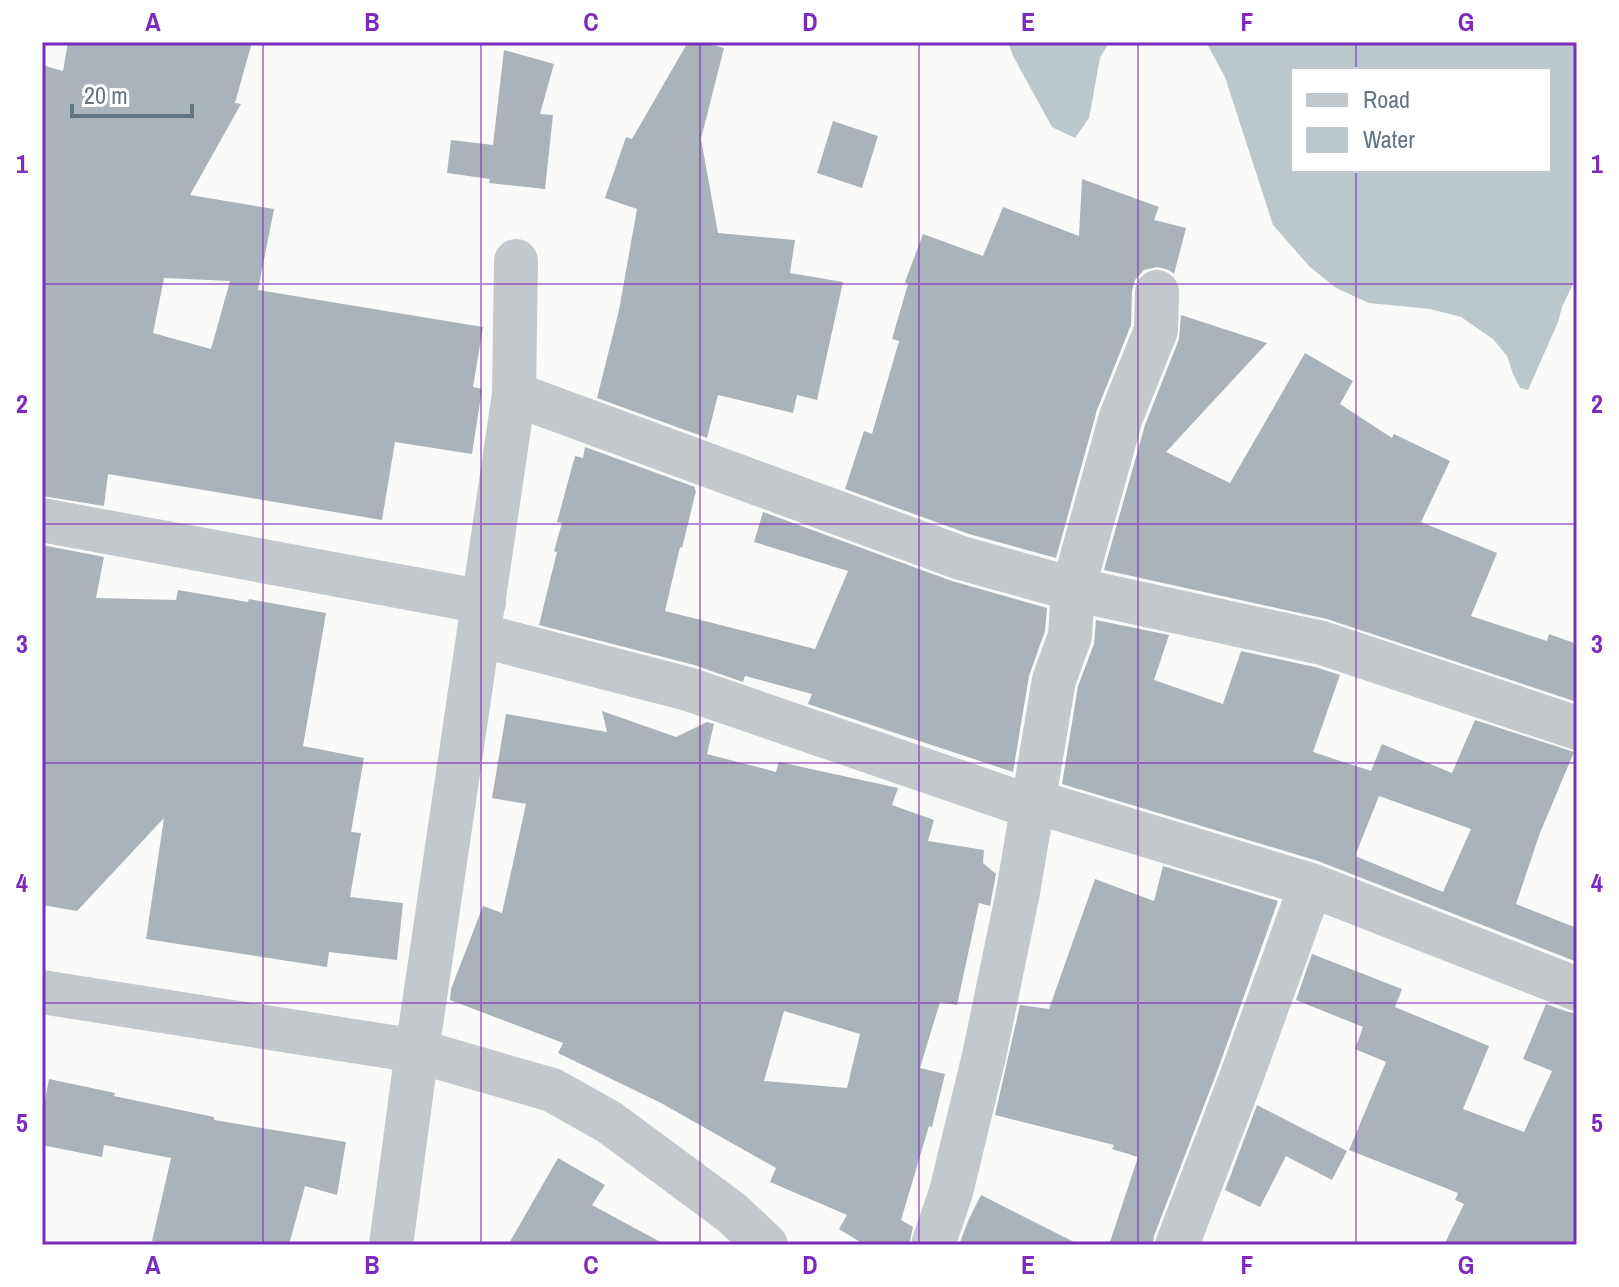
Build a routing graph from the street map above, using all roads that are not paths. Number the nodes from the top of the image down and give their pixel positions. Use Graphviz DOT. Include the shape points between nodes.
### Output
graph roads {
  1 [pos="516,261"];
  2 [pos="1157,292"];
  3 [pos="514,394"];
  4 [pos="42,520"];
  5 [pos="1073,589"];
  6 [pos="481,619"];
  7 [pos="1577,728"];
  8 [pos="1032,807"];
  9 [pos="1311,885"];
  10 [pos="1577,989"];
  11 [pos="42,992"];
  12 [pos="417,1051"];
  13 [pos="391,1245"];
  14 [pos="766,1245"];
  15 [pos="933,1245"];
  16 [pos="1177,1245"];
  1 -- 3 [label="street"];
  2 -- 5 [label="street" via="1156,330 1121,417"];
  3 -- 5 [label="street" via="961,558"];
  3 -- 6 [label="street"];
  4 -- 6 [label="street"];
  5 -- 7 [label="street" via="1322,643"];
  5 -- 8 [label="street" via="1070,636 1054,680"];
  6 -- 8 [label="street"];
  6 -- 12 [label="street"];
  8 -- 9 [label="street" via="1046,805"];
  8 -- 15 [label="street" via="984,1056"];
  9 -- 10 [label="street"];
  9 -- 16 [label="street"];
  11 -- 12 [label="street"];
  12 -- 13 [label="street"];
  12 -- 14 [label="street" via="552,1090 609,1122 732,1213"];
}
